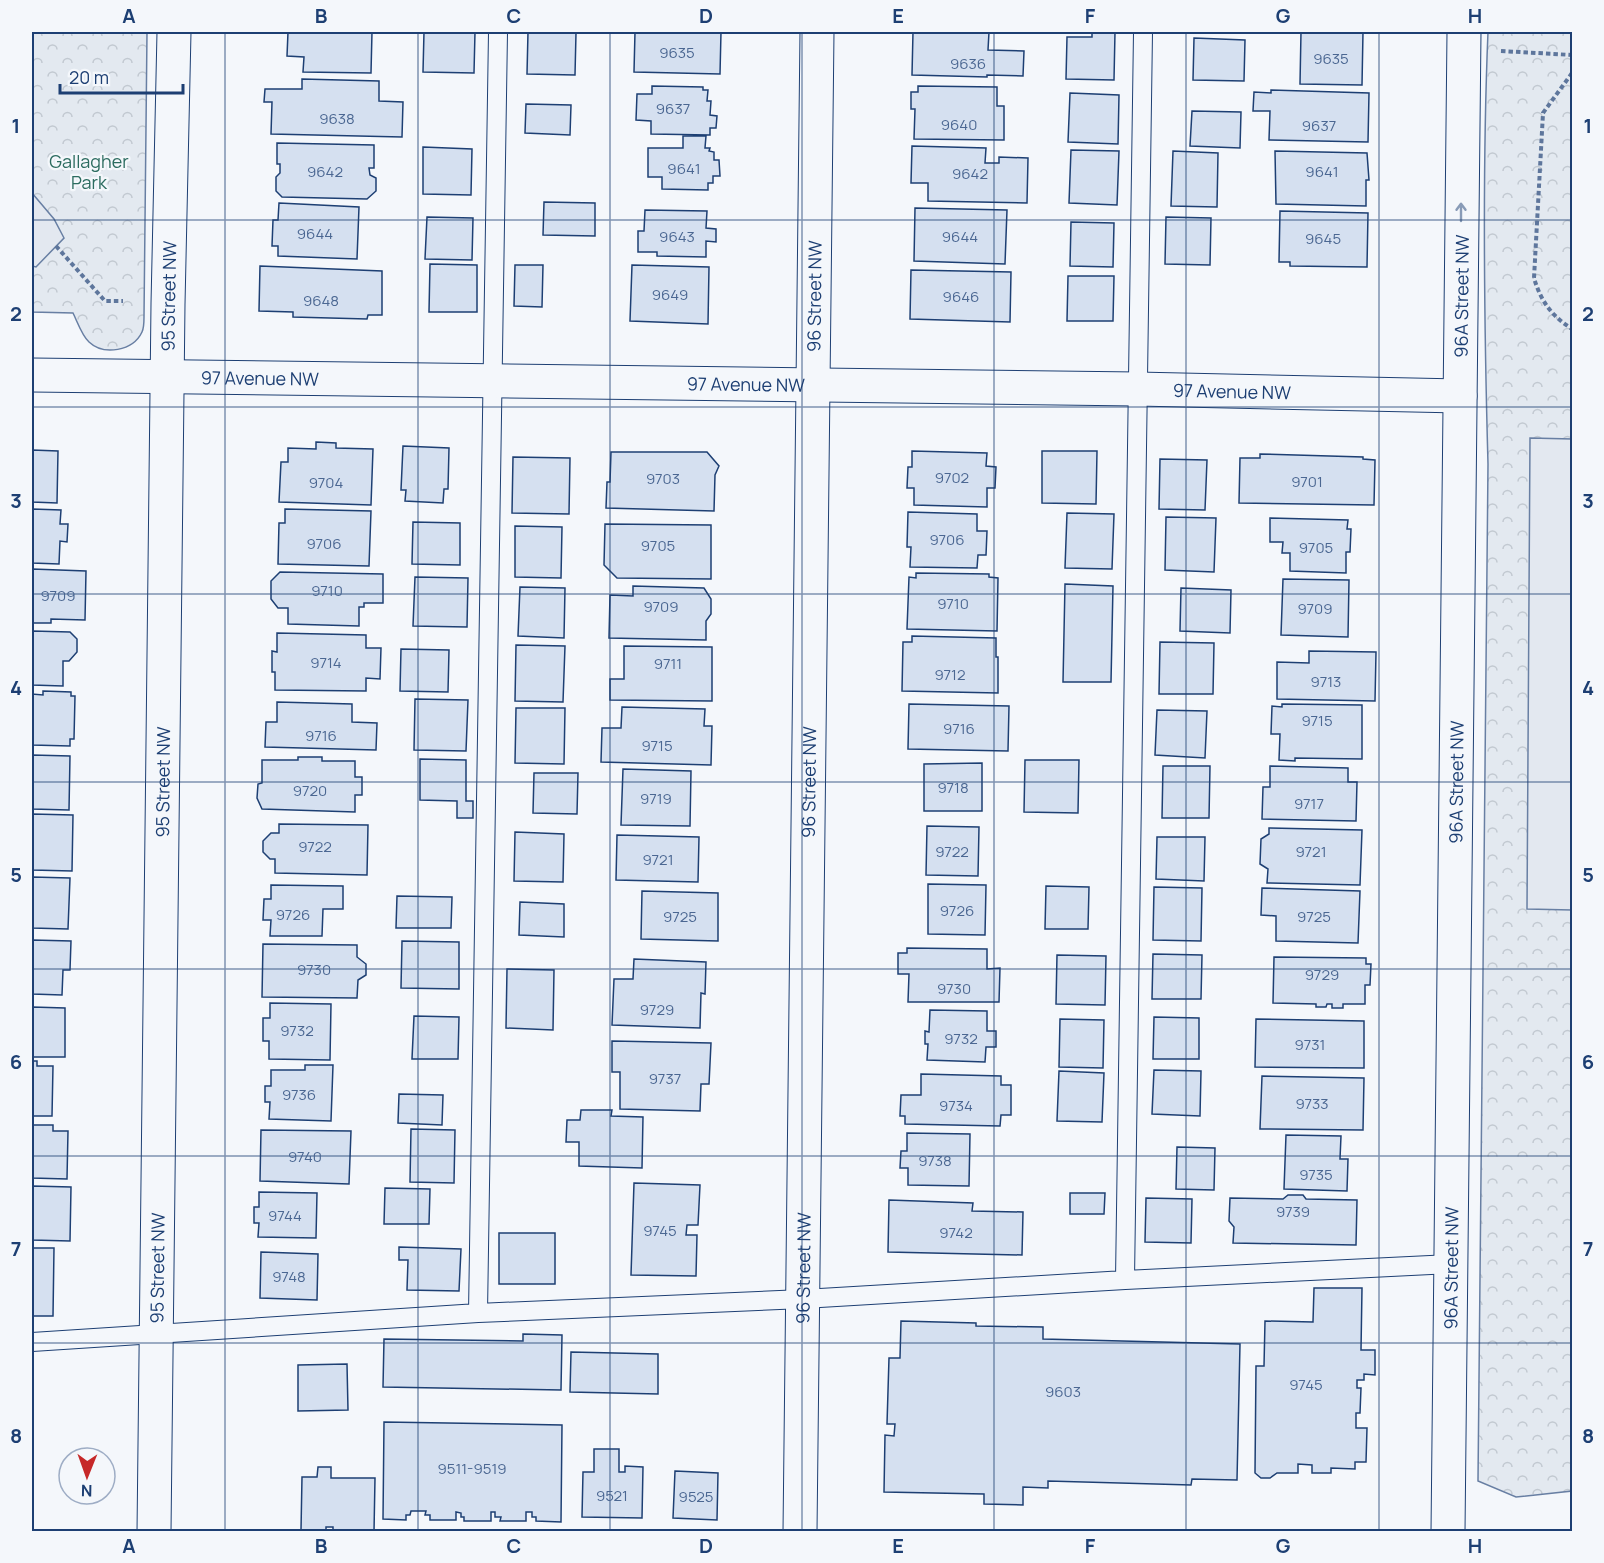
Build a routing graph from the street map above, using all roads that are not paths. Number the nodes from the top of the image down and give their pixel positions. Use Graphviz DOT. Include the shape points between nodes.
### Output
graph roads {
  1 [pos="174,32"];
  2 [pos="498,32"];
  3 [pos="817,32"];
  4 [pos="1143,32"];
  5 [pos="1463,40"];
  6 [pos="32,375"];
  7 [pos="168,377"];
  8 [pos="492,381"];
  9 [pos="813,386"];
  10 [pos="1137,389"];
  11 [pos="1460,396"];
  12 [pos="1451,1264"];
  13 [pos="1125,1280"];
  14 [pos="803,1299"];
  15 [pos="478,1313"];
  16 [pos="157,1333"];
  17 [pos="32,1342"];
  18 [pos="154,1532"];
  19 [pos="800,1532"];
  20 [pos="1448,1532"];
  1 -- 7 [label="street, 95 Street NW"];
  2 -- 8 [label="lane"];
  3 -- 9 [label="street, 96 Street NW"];
  4 -- 10 [label="lane"];
  11 -- 5 [label="street, 96A Street NW, one-way"];
  6 -- 7 [label="street, 97 Avenue NW"];
  7 -- 8 [label="street, 97 Avenue NW"];
  7 -- 16 [label="street, 95 Street NW"];
  8 -- 9 [label="street, 97 Avenue NW"];
  8 -- 15 [label="lane"];
  9 -- 10 [label="street, 97 Avenue NW"];
  9 -- 14 [label="street, 96 Street NW"];
  10 -- 11 [label="street, 97 Avenue NW"];
  10 -- 13 [label="lane"];
  11 -- 12 [label="street, 96A Street NW"];
  12 -- 13 [label="lane"];
  12 -- 20 [label="street, 96A Street NW"];
  13 -- 14 [label="lane"];
  14 -- 15 [label="lane"];
  14 -- 19 [label="street, 96 Street NW"];
  15 -- 16 [label="lane"];
  16 -- 17 [label="lane"];
  16 -- 18 [label="street, 95 Street NW"];
}
